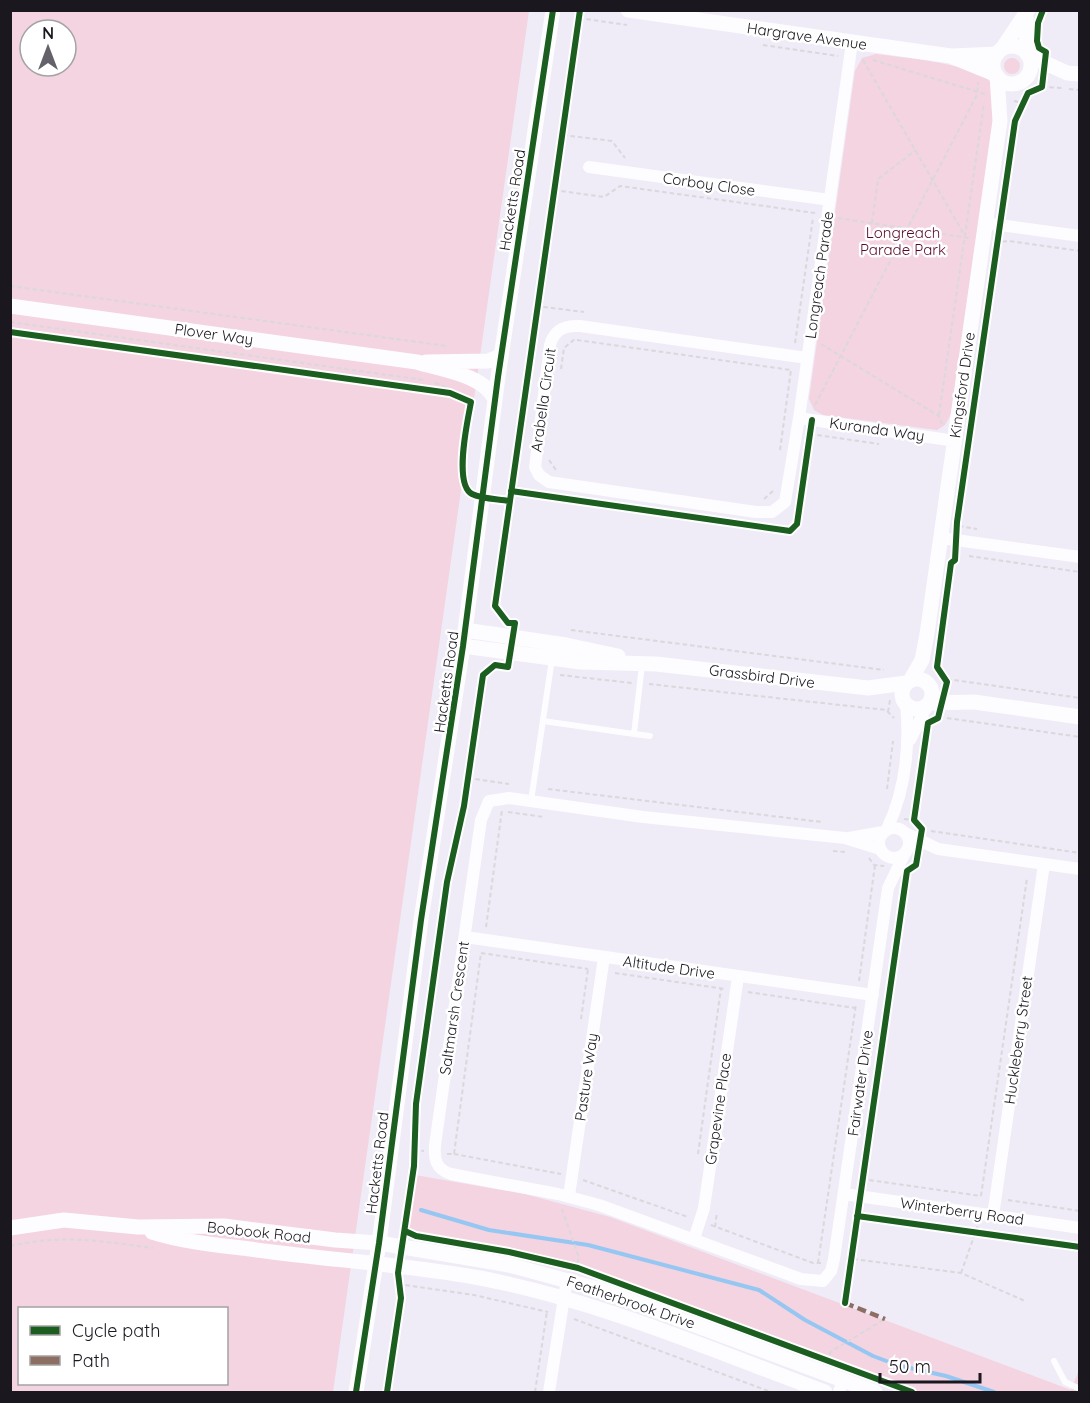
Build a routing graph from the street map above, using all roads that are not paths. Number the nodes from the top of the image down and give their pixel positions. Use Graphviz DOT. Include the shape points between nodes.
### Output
graph roads {
  1 [pos="553,10"];
  2 [pos="628,10"];
  3 [pos="1027,12"];
  4 [pos="852,42"];
  5 [pos="1000,51"];
  6 [pos="1028,55"];
  7 [pos="951,56"];
  8 [pos="991,73"];
  9 [pos="1073,73"];
  10 [pos="1032,84"];
  11 [pos="1007,101"];
  12 [pos="589,167"];
  13 [pos="830,200"];
  14 [pos="993,224"];
  15 [pos="1080,236"];
  16 [pos="10,306"];
  17 [pos="501,356"];
  18 [pos="807,358"];
  19 [pos="417,362"];
  20 [pos="495,399"];
  21 [pos="806,419"];
  22 [pos="948,440"];
  23 [pos="781,507"];
  24 [pos="941,538"];
  25 [pos="1080,557"];
  26 [pos="465,630"];
  27 [pos="463,646"];
  28 [pos="925,649"];
  29 [pos="552,659"];
  30 [pos="649,664"];
  31 [pos="908,682"];
  32 [pos="868,688"];
  33 [pos="936,696"];
  34 [pos="904,702"];
  35 [pos="1080,717"];
  36 [pos="543,721"];
  37 [pos="634,734"];
  38 [pos="650,736"];
  39 [pos="909,742"];
  40 [pos="901,798"];
  41 [pos="531,801"];
  42 [pos="885,830"];
  43 [pos="906,832"];
  44 [pos="845,838"];
  45 [pos="938,849"];
  46 [pos="882,851"];
  47 [pos="905,854"];
  48 [pos="1044,864"];
  49 [pos="1080,869"];
  50 [pos="888,888"];
  51 [pos="465,937"];
  52 [pos="604,957"];
  53 [pos="738,977"];
  54 [pos="873,995"];
  55 [pos="844,1194"];
  56 [pos="568,1196"];
  57 [pos="993,1216"];
  58 [pos="138,1227"];
  59 [pos="10,1228"];
  60 [pos="1080,1228"];
  61 [pos="694,1239"];
  62 [pos="379,1243"];
  63 [pos="376,1262"];
  64 [pos="572,1274"];
  65 [pos="563,1298"];
  66 [pos="1054,1361"];
  67 [pos="841,1386"];
  68 [pos="1080,1389"];
  69 [pos="356,1392"];
  70 [pos="549,1392"];
  71 [pos="825,1392"];
  72 [pos="875,1392"];
  1 -- 17 [label="street, Hacketts Road"];
  2 -- 4 [label="street, Hargrave Avenue"];
  3 -- 5 [label="street"];
  3 -- 6 [label="street"];
  4 -- 7 [label="street, Hargrave Avenue"];
  4 -- 13 [label="street, Longreach Parade"];
  5 -- 6 [label="street, Hargrave Avenue" via="1016,46"];
  5 -- 7 [label="street, Hargrave Avenue"];
  5 -- 8 [label="street, Kingsford Drive"];
  6 -- 9 [label="street"];
  6 -- 10 [label="street"];
  7 -- 8 [label="street, Hargrave Avenue"];
  8 -- 10 [label="street, Hargrave Avenue" via="1008,83"];
  8 -- 11 [label="street, Kingsford Drive"];
  9 -- 10 [label="street"];
  10 -- 11 [label="street"];
  11 -- 14 [label="street, Kingsford Drive" via="1000,121"];
  12 -- 13 [label="street, Corboy Close"];
  13 -- 18 [label="street, Longreach Parade"];
  14 -- 15 [label="street"];
  14 -- 22 [label="street, Kingsford Drive"];
  16 -- 19 [label="street, Plover Way"];
  17 -- 19 [label="street, Plover Way" via="488,361"];
  17 -- 20 [label="street, Hacketts Road"];
  18 -- 21 [label="street, Longreach Parade"];
  18 -- 23 [label="street, Arabella Circuit" via="577,326 558,331 550,345 535,457 535,467 543,479 756,512 772,512"];
  19 -- 20 [label="street, Plover Way" via="474,380"];
  20 -- 26 [label="street, Hacketts Road"];
  21 -- 22 [label="street, Kuranda Way"];
  21 -- 23 [label="street, Longreach Parade"];
  22 -- 24 [label="street, Kingsford Drive"];
  24 -- 25 [label="street"];
  24 -- 28 [label="street, Kingsford Drive"];
  26 -- 27 [label="street, Hacketts Road"];
  26 -- 30 [label="street, Grassbird Drive" via="566,645"];
  27 -- 29 [label="street, Grassbird Drive"];
  27 -- 62 [label="street, Hacketts Road" via="416,955"];
  28 -- 31 [label="street, Kingsford Drive"];
  28 -- 33 [label="street, Kingsford Drive"];
  29 -- 30 [label="street, Grassbird Drive"];
  29 -- 36 [label="lane"];
  30 -- 32 [label="street, Grassbird Drive"];
  30 -- 37 [label="lane" via="640,684"];
  31 -- 32 [label="street, Grassbird Drive"];
  31 -- 33 [label="street" via="919,679"];
  31 -- 34 [label="street" via="902,691"];
  32 -- 34 [label="street, Grassbird Drive"];
  33 -- 34 [label="street" via="918,709"];
  33 -- 35 [label="street"];
  33 -- 39 [label="street"];
  34 -- 39 [label="street"];
  36 -- 37 [label="lane"];
  36 -- 41 [label="lane"];
  37 -- 38 [label="lane"];
  39 -- 40 [label="street"];
  40 -- 42 [label="street"];
  40 -- 43 [label="street"];
  41 -- 44 [label="street"];
  41 -- 51 [label="street, Saltmarsh Crescent" via="489,801 482,813"];
  42 -- 43 [label="street" via="896,827"];
  42 -- 44 [label="street"];
  42 -- 46 [label="street" via="879,840"];
  43 -- 45 [label="street" via="921,835"];
  43 -- 47 [label="street" via="910,844"];
  44 -- 46 [label="street"];
  45 -- 47 [label="street"];
  45 -- 48 [label="street"];
  46 -- 47 [label="street" via="891,858"];
  46 -- 50 [label="street, Fairwater Drive"];
  47 -- 50 [label="street, Fairwater Drive"];
  48 -- 49 [label="street"];
  48 -- 57 [label="street, Huckleberry Street"];
  50 -- 54 [label="street, Fairwater Drive"];
  51 -- 52 [label="street, Altitude Drive"];
  51 -- 56 [label="street, Saltmarsh Crescent" via="434,1152 438,1167 446,1172"];
  52 -- 53 [label="street, Altitude Drive"];
  52 -- 56 [label="street, Pasture Way"];
  53 -- 54 [label="street, Altitude Drive"];
  53 -- 61 [label="street, Grapevine Place" via="701,1221"];
  54 -- 55 [label="street, Fairwater Drive"];
  55 -- 57 [label="street, Winterberry Road"];
  55 -- 61 [label="street, Fairwater Drive" via="834,1261 827,1277 814,1282"];
  56 -- 61 [label="street"];
  57 -- 60 [label="street, Winterberry Road"];
  58 -- 59 [label="street, Boobook Road" via="64,1220"];
  58 -- 62 [label="street, Boobook Road" via="224,1226"];
  58 -- 63 [label="street, Boobook Road" via="189,1241 340,1262"];
  62 -- 63 [label="street, Hacketts Road"];
  62 -- 64 [label="street, Featherbrook Drive"];
  63 -- 65 [label="street, Featherbrook Drive" via="497,1282"];
  63 -- 69 [label="street, Hacketts Road"];
  64 -- 65 [label="street"];
  64 -- 67 [label="street, Featherbrook Drive"];
  65 -- 70 [label="street"];
  65 -- 71 [label="street, Featherbrook Drive" via="617,1314"];
  66 -- 68 [label="lane" via="1065,1382"];
  67 -- 72 [label="street, Featherbrook Drive"];
}
